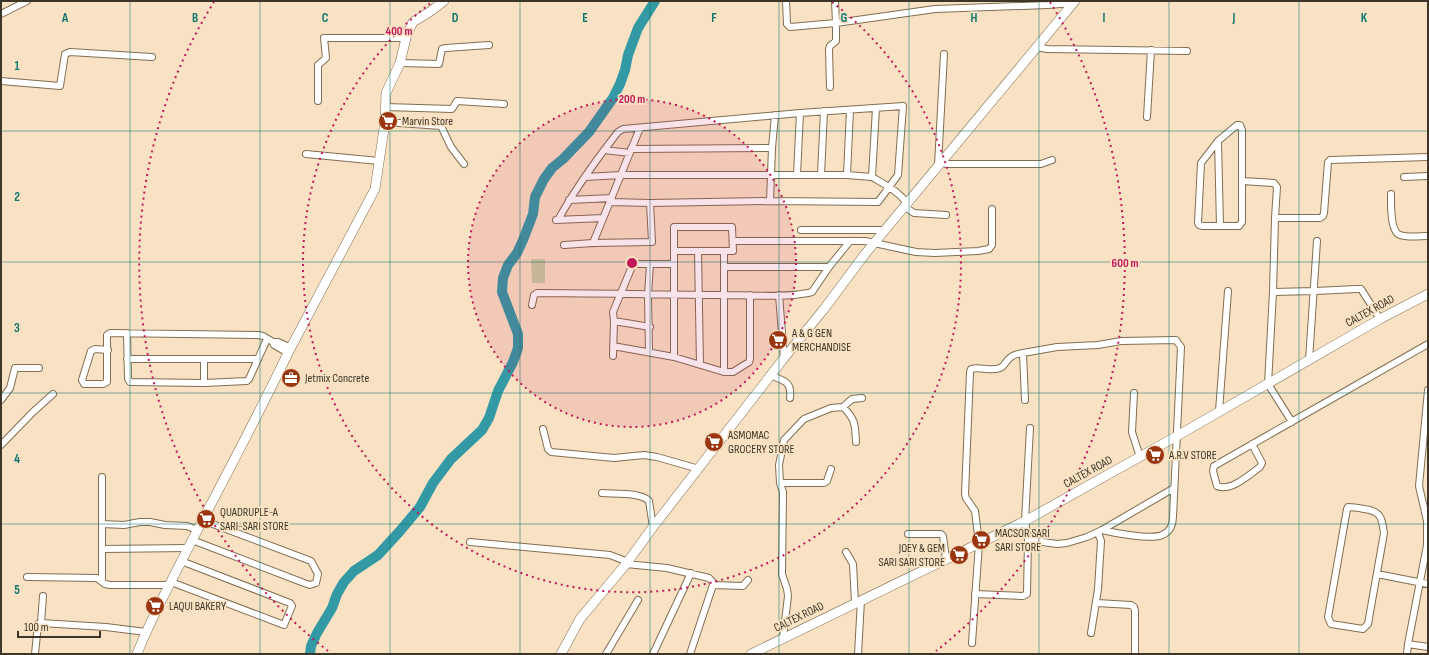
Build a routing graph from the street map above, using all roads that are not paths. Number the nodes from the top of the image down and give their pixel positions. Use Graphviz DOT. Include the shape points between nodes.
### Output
graph roads {
  1 [pos="27,1"];
  2 [pos="444,1"];
  3 [pos="786,1"];
  4 [pos="835,1"];
  5 [pos="1074,2"];
  6 [pos="1,14"];
  7 [pos="836,23"];
  8 [pos="406,38"];
  9 [pos="489,45"];
  10 [pos="1037,47"];
  11 [pos="1151,50"];
  12 [pos="1188,51"];
  13 [pos="944,54"];
  14 [pos="152,57"];
  15 [pos="400,63"];
  16 [pos="1,81"];
  17 [pos="830,87"];
  18 [pos="318,101"];
  19 [pos="504,104"];
  20 [pos="386,107"];
  21 [pos="876,108"];
  22 [pos="850,110"];
  23 [pos="824,111"];
  24 [pos="800,113"];
  25 [pos="775,115"];
  26 [pos="1147,117"];
  27 [pos="385,122"];
  28 [pos="640,128"];
  29 [pos="1218,141"];
  30 [pos="772,148"];
  31 [pos="604,150"];
  32 [pos="631,151"];
  33 [pos="306,154"];
  34 [pos="1428,157"];
  35 [pos="1052,160"];
  36 [pos="379,161"];
  37 [pos="940,163"];
  38 [pos="464,164"];
  39 [pos="621,175"];
  40 [pos="796,175"];
  41 [pos="821,175"];
  42 [pos="847,175"];
  43 [pos="771,176"];
  44 [pos="1428,176"];
  45 [pos="585,177"];
  46 [pos="872,177"];
  47 [pos="1404,177"];
  48 [pos="1242,181"];
  49 [pos="888,187"];
  50 [pos="1391,194"];
  51 [pos="569,200"];
  52 [pos="612,200"];
  53 [pos="770,201"];
  54 [pos="650,203"];
  55 [pos="906,206"];
  56 [pos="992,209"];
  57 [pos="946,215"];
  58 [pos="603,218"];
  59 [pos="1275,218"];
  60 [pos="1220,226"];
  61 [pos="801,230"];
  62 [pos="885,230"];
  63 [pos="1428,236"];
  64 [pos="733,241"];
  65 [pos="850,241"];
  66 [pos="1317,241"];
  67 [pos="875,242"];
  68 [pos="593,243"];
  69 [pos="564,245"];
  70 [pos="674,251"];
  71 [pos="698,251"];
  72 [pos="724,252"];
  73 [pos="650,264"];
  74 [pos="674,264"];
  75 [pos="724,267"];
  76 [pos="829,267"];
  77 [pos="1228,291"];
  78 [pos="1315,291"];
  79 [pos="1273,292"];
  80 [pos="621,293"];
  81 [pos="1428,294"];
  82 [pos="648,295"];
  83 [pos="674,295"];
  84 [pos="700,295"];
  85 [pos="724,295"];
  86 [pos="750,295"];
  87 [pos="780,295"];
  88 [pos="532,304"];
  89 [pos="1380,319"];
  90 [pos="614,321"];
  91 [pos="650,327"];
  92 [pos="127,333"];
  93 [pos="267,339"];
  94 [pos="1428,344"];
  95 [pos="613,346"];
  96 [pos="108,350"];
  97 [pos="289,351"];
  98 [pos="649,352"];
  99 [pos="1023,352"];
  100 [pos="613,356"];
  101 [pos="674,357"];
  102 [pos="784,358"];
  103 [pos="127,359"];
  104 [pos="204,359"];
  105 [pos="258,359"];
  106 [pos="1309,360"];
  107 [pos="700,364"];
  108 [pos="39,368"];
  109 [pos="724,372"];
  110 [pos="770,375"];
  111 [pos="204,383"];
  112 [pos="1268,384"];
  113 [pos="1428,390"];
  114 [pos="1134,393"];
  115 [pos="53,394"];
  116 [pos="790,398"];
  117 [pos="862,398"];
  118 [pos="1,400"];
  119 [pos="1025,400"];
  120 [pos="843,407"];
  121 [pos="1220,411"];
  122 [pos="1292,422"];
  123 [pos="1030,428"];
  124 [pos="543,429"];
  125 [pos="1177,436"];
  126 [pos="856,442"];
  127 [pos="1252,444"];
  128 [pos="1,445"];
  129 [pos="1140,457"];
  130 [pos="699,469"];
  131 [pos="831,469"];
  132 [pos="102,478"];
  133 [pos="780,483"];
  134 [pos="1174,488"];
  135 [pos="602,493"];
  136 [pos="202,520"];
  137 [pos="1025,521"];
  138 [pos="102,524"];
  139 [pos="653,527"];
  140 [pos="197,530"];
  141 [pos="1100,531"];
  142 [pos="908,534"];
  143 [pos="1028,540"];
  144 [pos="470,542"];
  145 [pos="979,543"];
  146 [pos="190,544"];
  147 [pos="102,548"];
  148 [pos="846,552"];
  149 [pos="946,559"];
  150 [pos="181,561"];
  151 [pos="627,563"];
  152 [pos="691,573"];
  153 [pos="1376,574"];
  154 [pos="27,577"];
  155 [pos="748,580"];
  156 [pos="102,581"];
  157 [pos="1420,583"];
  158 [pos="170,584"];
  159 [pos="1428,584"];
  160 [pos="713,585"];
  161 [pos="975,594"];
  162 [pos="43,596"];
  163 [pos="638,600"];
  164 [pos="858,602"];
  165 [pos="1097,603"];
  166 [pos="41,623"];
  167 [pos="146,632"];
  168 [pos="1091,633"];
  169 [pos="783,638"];
  170 [pos="972,643"];
  171 [pos="1408,644"];
  172 [pos="1428,648"];
  173 [pos="35,654"];
  174 [pos="137,654"];
  175 [pos="561,654"];
  176 [pos="606,654"];
  177 [pos="653,654"];
  178 [pos="690,654"];
  179 [pos="753,654"];
  180 [pos="858,654"];
  181 [pos="1135,654"];
  182 [pos="1407,654"];
  1 -- 6 [label="street"];
  2 -- 8 [label="street" via="413,22"];
  3 -- 7 [label="street" via="787,24 790,27"];
  4 -- 7 [label="street"];
  5 -- 7 [label="street" via="935,9"];
  5 -- 10 [label="street"];
  7 -- 17 [label="street" via="836,41 829,50"];
  8 -- 15 [label="street"];
  8 -- 18 [label="street" via="324,38 326,58 318,65"];
  9 -- 15 [label="street" via="442,49 438,64"];
  10 -- 11 [label="street" via="1047,50"];
  10 -- 37 [label="street"];
  11 -- 12 [label="street"];
  11 -- 26 [label="street"];
  13 -- 37 [label="street"];
  14 -- 16 [label="street" via="70,52 65,54 60,86"];
  15 -- 20 [label="street" via="386,93"];
  19 -- 20 [label="street" via="457,101 452,109"];
  20 -- 27 [label="street"];
  21 -- 22 [label="street"];
  21 -- 46 [label="street"];
  21 -- 49 [label="street" via="903,106 898,175"];
  22 -- 23 [label="street"];
  22 -- 42 [label="street"];
  23 -- 24 [label="street"];
  23 -- 41 [label="street"];
  24 -- 25 [label="street"];
  24 -- 40 [label="street"];
  25 -- 28 [label="street"];
  25 -- 30 [label="street"];
  27 -- 36 [label="street"];
  27 -- 38 [label="street" via="441,126 451,147"];
  28 -- 31 [label="street" via="623,129 618,132"];
  28 -- 32 [label="street"];
  29 -- 48 [label="street" via="1240,125"];
  29 -- 60 [label="street"];
  29 -- 60 [label="street" via="1201,163 1198,223 1203,226"];
  30 -- 32 [label="street"];
  30 -- 43 [label="street"];
  31 -- 32 [label="street"];
  31 -- 45 [label="street"];
  32 -- 39 [label="street"];
  33 -- 36 [label="street"];
  34 -- 59 [label="street" via="1330,160 1323,216"];
  35 -- 37 [label="street" via="1041,164"];
  36 -- 97 [label="street" via="375,189 370,200"];
  37 -- 55 [label="street"];
  39 -- 43 [label="street"];
  39 -- 45 [label="street"];
  39 -- 52 [label="street"];
  40 -- 41 [label="street"];
  40 -- 43 [label="street"];
  41 -- 42 [label="street"];
  42 -- 46 [label="street"];
  43 -- 53 [label="street"];
  44 -- 47 [label="street"];
  45 -- 51 [label="street"];
  46 -- 49 [label="street"];
  48 -- 59 [label="street" via="1274,183 1277,187"];
  48 -- 60 [label="street" via="1241,224"];
  49 -- 53 [label="street" via="878,202"];
  49 -- 55 [label="street" via="903,198"];
  50 -- 63 [label="street" via="1393,228 1397,234"];
  51 -- 52 [label="street"];
  51 -- 58 [label="street" via="557,220"];
  52 -- 54 [label="street"];
  52 -- 58 [label="street"];
  53 -- 54 [label="street"];
  54 -- 68 [label="street" via="652,242"];
  55 -- 57 [label="street" via="914,213"];
  55 -- 62 [label="street"];
  56 -- 67 [label="street" via="992,244 989,249 916,252"];
  58 -- 68 [label="street"];
  59 -- 79 [label="street"];
  61 -- 62 [label="street"];
  62 -- 67 [label="street"];
  64 -- 65 [label="street"];
  64 -- 70 [label="street" via="732,227 674,227"];
  64 -- 72 [label="street" via="733,251"];
  65 -- 67 [label="street"];
  65 -- 76 [label="street"];
  66 -- 78 [label="street"];
  67 -- 102 [label="street"];
  68 -- 69 [label="street"];
  70 -- 71 [label="street"];
  70 -- 74 [label="street"];
  71 -- 72 [label="street"];
  71 -- 84 [label="street"];
  72 -- 75 [label="street"];
  73 -- 74 [label="street"];
  73 -- 80 [label="street" via="633,264"];
  73 -- 82 [label="street"];
  74 -- 83 [label="street"];
  75 -- 76 [label="street"];
  75 -- 85 [label="street"];
  76 -- 87 [label="street" via="812,292"];
  77 -- 121 [label="street"];
  78 -- 79 [label="street"];
  78 -- 89 [label="street" via="1361,289"];
  78 -- 106 [label="street"];
  79 -- 112 [label="street"];
  80 -- 82 [label="street"];
  80 -- 88 [label="street" via="537,293"];
  80 -- 90 [label="street" via="612,312"];
  81 -- 89 [label="street, CALTEX ROAD"];
  82 -- 83 [label="street"];
  82 -- 91 [label="street"];
  83 -- 84 [label="street"];
  83 -- 101 [label="street"];
  84 -- 85 [label="street"];
  84 -- 107 [label="street"];
  85 -- 86 [label="street"];
  85 -- 109 [label="street"];
  86 -- 87 [label="street"];
  86 -- 109 [label="street" via="749,362 733,372"];
  87 -- 102 [label="street"];
  89 -- 106 [label="street, CALTEX ROAD"];
  90 -- 91 [label="street"];
  90 -- 95 [label="street"];
  91 -- 98 [label="street"];
  92 -- 93 [label="street" via="258,335"];
  92 -- 96 [label="street" via="108,334"];
  92 -- 103 [label="street"];
  93 -- 97 [label="street"];
  93 -- 105 [label="street"];
  94 -- 122 [label="street"];
  95 -- 98 [label="street"];
  95 -- 100 [label="street"];
  96 -- 96 [label="street" via="107,382 84,384 82,380 91,350"];
  97 -- 136 [label="street"];
  98 -- 101 [label="street"];
  99 -- 119 [label="street"];
  99 -- 125 [label="street" via="1098,346 1121,341 1176,340 1181,348"];
  99 -- 145 [label="street" via="1010,357 1000,368 974,368 970,372 965,494 975,511"];
  101 -- 107 [label="street"];
  102 -- 110 [label="street"];
  103 -- 104 [label="street"];
  103 -- 111 [label="street" via="130,382"];
  104 -- 105 [label="street"];
  104 -- 111 [label="street"];
  105 -- 111 [label="street" via="247,381"];
  106 -- 112 [label="street, CALTEX ROAD"];
  107 -- 109 [label="street"];
  108 -- 118 [label="street" via="16,368 10,388"];
  110 -- 116 [label="street" via="790,385"];
  110 -- 130 [label="street"];
  112 -- 121 [label="street, CALTEX ROAD"];
  112 -- 122 [label="street"];
  113 -- 157 [label="street" via="1419,486 1428,533"];
  114 -- 129 [label="street" via="1132,432"];
  115 -- 128 [label="street"];
  117 -- 120 [label="street" via="852,399"];
  120 -- 126 [label="street" via="855,422"];
  120 -- 133 [label="street" via="831,408 804,419 784,440 779,465"];
  121 -- 125 [label="street, CALTEX ROAD"];
  122 -- 127 [label="street"];
  123 -- 137 [label="street"];
  124 -- 130 [label="street" via="548,450 551,452 621,458 644,455"];
  125 -- 129 [label="street, CALTEX ROAD"];
  125 -- 134 [label="street"];
  127 -- 127 [label="street" via="1214,466 1217,486 1231,486 1260,467 1262,463"];
  129 -- 137 [label="street, CALTEX ROAD"];
  130 -- 139 [label="street"];
  131 -- 133 [label="street" via="824,483"];
  132 -- 138 [label="street"];
  133 -- 169 [label="street" via="783,492 782,574 788,596"];
  134 -- 141 [label="street"];
  134 -- 141 [label="street" via="1173,523 1162,535"];
  135 -- 139 [label="street" via="644,497 649,501"];
  136 -- 140 [label="street"];
  136 -- 146 [label="street" via="311,561 318,574 316,583 310,585"];
  137 -- 143 [label="street"];
  137 -- 145 [label="street, CALTEX ROAD"];
  138 -- 140 [label="street" via="150,522 187,526"];
  138 -- 147 [label="street"];
  139 -- 151 [label="street"];
  140 -- 146 [label="street"];
  141 -- 143 [label="street" via="1067,543"];
  141 -- 165 [label="street"];
  142 -- 149 [label="street" via="942,534"];
  143 -- 161 [label="street" via="1027,594"];
  144 -- 151 [label="street" via="610,555"];
  145 -- 149 [label="street, CALTEX ROAD"];
  145 -- 161 [label="street"];
  146 -- 147 [label="street"];
  146 -- 150 [label="street"];
  147 -- 156 [label="street"];
  148 -- 164 [label="street" via="854,564"];
  149 -- 164 [label="street, CALTEX ROAD"];
  150 -- 158 [label="street"];
  150 -- 158 [label="street" via="290,603 292,606 284,625"];
  151 -- 152 [label="street"];
  151 -- 175 [label="street" via="580,619"];
  152 -- 160 [label="street" via="709,578"];
  152 -- 177 [label="street"];
  153 -- 153 [label="street" via="1384,533 1379,514 1373,510 1348,507 1328,617 1331,624 1363,629 1366,627"];
  153 -- 157 [label="street"];
  154 -- 156 [label="street" via="97,578"];
  155 -- 160 [label="street" via="743,586"];
  156 -- 158 [label="street" via="110,585"];
  157 -- 159 [label="street"];
  157 -- 171 [label="street"];
  158 -- 167 [label="street"];
  160 -- 178 [label="street"];
  161 -- 170 [label="street"];
  162 -- 166 [label="street"];
  163 -- 176 [label="street"];
  164 -- 169 [label="street, CALTEX ROAD"];
  164 -- 180 [label="street"];
  165 -- 168 [label="street"];
  165 -- 181 [label="street" via="1134,607"];
  166 -- 167 [label="street"];
  166 -- 173 [label="street" via="38,624"];
  167 -- 174 [label="street"];
  169 -- 179 [label="street, CALTEX ROAD"];
  171 -- 172 [label="street"];
  171 -- 182 [label="street"];
}
